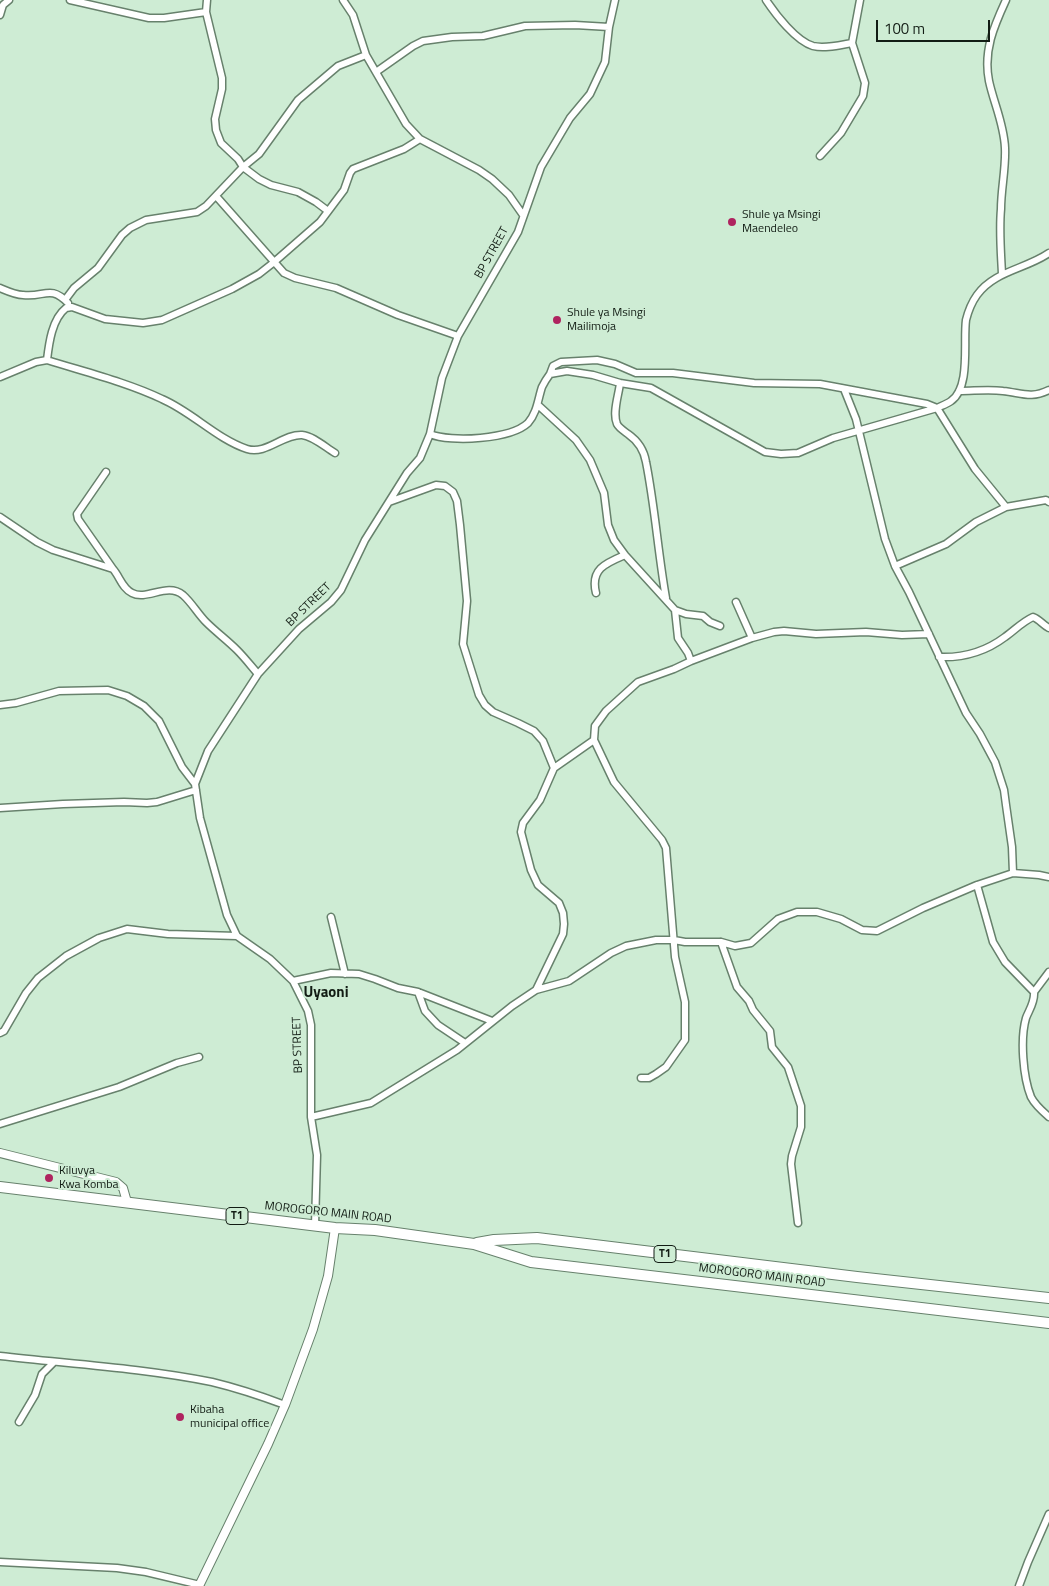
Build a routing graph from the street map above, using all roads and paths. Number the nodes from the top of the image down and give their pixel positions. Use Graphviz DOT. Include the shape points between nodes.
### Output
graph roads {
  1 [pos="9,0"];
  2 [pos="70,0"];
  3 [pos="207,0"];
  4 [pos="343,0"];
  5 [pos="615,0"];
  6 [pos="766,0"];
  7 [pos="860,0"];
  8 [pos="1006,0"];
  9 [pos="83,1"];
  10 [pos="206,12"];
  11 [pos="0,15"];
  12 [pos="609,28"];
  13 [pos="852,43"];
  14 [pos="366,55"];
  15 [pos="376,72"];
  16 [pos="420,139"];
  17 [pos="820,156"];
  18 [pos="243,167"];
  19 [pos="216,196"];
  20 [pos="328,211"];
  21 [pos="524,216"];
  22 [pos="1049,253"];
  23 [pos="273,262"];
  24 [pos="1002,274"];
  25 [pos="0,288"];
  26 [pos="74,288"];
  27 [pos="58,293"];
  28 [pos="65,300"];
  29 [pos="72,307"];
  30 [pos="458,336"];
  31 [pos="47,360"];
  32 [pos="550,374"];
  33 [pos="0,377"];
  34 [pos="620,383"];
  35 [pos="844,389"];
  36 [pos="1049,390"];
  37 [pos="959,391"];
  38 [pos="538,405"];
  39 [pos="937,408"];
  40 [pos="859,430"];
  41 [pos="430,434"];
  42 [pos="335,453"];
  43 [pos="106,472"];
  44 [pos="390,502"];
  45 [pos="1049,502"];
  46 [pos="1006,507"];
  47 [pos="0,517"];
  48 [pos="625,555"];
  49 [pos="895,566"];
  50 [pos="113,569"];
  51 [pos="596,593"];
  52 [pos="666,600"];
  53 [pos="736,602"];
  54 [pos="675,610"];
  55 [pos="720,626"];
  56 [pos="1049,628"];
  57 [pos="929,634"];
  58 [pos="752,638"];
  59 [pos="939,657"];
  60 [pos="690,661"];
  61 [pos="258,674"];
  62 [pos="0,705"];
  63 [pos="594,740"];
  64 [pos="554,768"];
  65 [pos="196,787"];
  66 [pos="0,808"];
  67 [pos="1013,874"];
  68 [pos="1049,877"];
  69 [pos="977,885"];
  70 [pos="331,917"];
  71 [pos="237,936"];
  72 [pos="674,940"];
  73 [pos="721,942"];
  74 [pos="1049,972"];
  75 [pos="345,974"];
  76 [pos="293,980"];
  77 [pos="536,990"];
  78 [pos="418,992"];
  79 [pos="1034,992"];
  80 [pos="492,1021"];
  81 [pos="0,1034"];
  82 [pos="465,1043"];
  83 [pos="199,1057"];
  84 [pos="641,1078"];
  85 [pos="311,1117"];
  86 [pos="1049,1117"];
  87 [pos="0,1124"];
  88 [pos="0,1153"];
  89 [pos="0,1187"];
  90 [pos="127,1202"];
  91 [pos="798,1223"];
  92 [pos="315,1225"];
  93 [pos="335,1228"];
  94 [pos="474,1244"];
  95 [pos="1049,1298"];
  96 [pos="1049,1323"];
  97 [pos="0,1356"];
  98 [pos="54,1362"];
  99 [pos="285,1405"];
  100 [pos="19,1422"];
  101 [pos="1049,1514"];
  102 [pos="0,1562"];
  103 [pos="200,1585"];
  104 [pos="1019,1586"];
  1 -- 11 [label="street" via="3,5"];
  2 -- 9 [label="street"];
  3 -- 10 [label="street"];
  4 -- 14 [label="street" via="353,16"];
  5 -- 12 [label="street, BP STREET"];
  6 -- 13 [label="street" via="804,42 814,46"];
  7 -- 13 [label="street"];
  8 -- 24 [label="street" via="992,29 987,52 989,80 1004,132 1000,210"];
  9 -- 10 [label="street" via="149,18"];
  10 -- 18 [label="street" via="222,78 216,130 221,143"];
  12 -- 15 [label="street" via="525,26 483,36 423,42"];
  12 -- 21 [label="street, BP STREET" via="605,62 590,94 570,118 541,167"];
  13 -- 17 [label="street" via="865,83 863,96 842,133"];
  14 -- 15 [label="street"];
  14 -- 18 [label="street" via="338,66 298,100 259,154"];
  15 -- 16 [label="street" via="406,124"];
  16 -- 20 [label="street" via="404,149 353,169 344,190"];
  16 -- 21 [label="street" via="492,179"];
  18 -- 19 [label="street"];
  18 -- 20 [label="street" via="259,179 298,192"];
  19 -- 23 [label="street"];
  19 -- 26 [label="street" via="197,212 146,220 130,228 98,268"];
  20 -- 23 [label="street" via="320,222"];
  21 -- 30 [label="street, BP STREET" via="509,250"];
  22 -- 24 [label="street"];
  23 -- 29 [label="street" via="232,289 162,320 143,323 105,320"];
  23 -- 30 [label="street" via="295,278 336,288"];
  24 -- 37 [label="street" via="977,294 971,305 966,320 966,363"];
  25 -- 27 [label="street" via="22,296"];
  26 -- 27 [label="street"];
  26 -- 28 [label="street"];
  27 -- 28 [label="street"];
  28 -- 29 [label="street"];
  29 -- 31 [label="street" via="61,311 57,318"];
  30 -- 41 [label="street, BP STREET" via="442,378"];
  31 -- 33 [label="street"];
  31 -- 42 [label="street" via="164,399 229,441 249,450 302,435"];
  32 -- 34 [label="street" via="567,371"];
  32 -- 35 [label="street" via="553,366 561,362 597,360 636,373 673,373 754,383 820,384"];
  32 -- 38 [label="street" via="542,387"];
  34 -- 40 [label="street" via="651,388 765,452 798,453"];
  34 -- 52 [label="street" via="615,416 617,424 642,449 646,460"];
  35 -- 39 [label="street"];
  35 -- 40 [label="street"];
  36 -- 37 [label="street" via="1027,396 1003,391"];
  37 -- 39 [label="street" via="952,401"];
  38 -- 41 [label="street" via="529,422 504,434 469,439"];
  38 -- 48 [label="street" via="576,440 590,460 604,493 608,525"];
  39 -- 40 [label="street"];
  39 -- 46 [label="street" via="974,469"];
  40 -- 49 [label="street" via="885,539"];
  41 -- 44 [label="street, BP STREET" via="420,458"];
  43 -- 50 [label="street" via="77,514"];
  44 -- 61 [label="street, BP STREET" via="365,540 341,590"];
  44 -- 64 [label="street" via="436,485 445,486 453,492 460,525 466,601 463,644 479,695 493,712 534,731 543,741"];
  45 -- 46 [label="street"];
  46 -- 49 [label="street" via="976,522 946,544"];
  47 -- 50 [label="street" via="53,550"];
  48 -- 51 [label="street" via="610,561 597,572 594,578"];
  48 -- 52 [label="street"];
  49 -- 57 [label="street"];
  50 -- 61 [label="street" via="123,585 138,595 164,590 183,595"];
  52 -- 54 [label="street"];
  53 -- 58 [label="street"];
  54 -- 55 [label="street" via="702,616"];
  54 -- 60 [label="street" via="678,638"];
  56 -- 59 [label="street" via="1033,617 1004,638 969,655"];
  57 -- 58 [label="street" via="784,631"];
  57 -- 59 [label="street"];
  58 -- 60 [label="street"];
  59 -- 67 [label="street" via="966,713 995,762 1005,798"];
  60 -- 63 [label="street" via="638,682 606,711 595,726"];
  61 -- 65 [label="street, BP STREET" via="208,751"];
  62 -- 65 [label="street" via="59,691 108,690 127,696 144,706 159,721"];
  63 -- 64 [label="street"];
  63 -- 72 [label="street" via="614,782 666,848"];
  64 -- 77 [label="street" via="540,800 523,823 522,832 531,870 538,885 559,903 564,924 563,934"];
  65 -- 66 [label="street" via="157,802"];
  65 -- 71 [label="street, BP STREET" via="200,818 227,915"];
  67 -- 68 [label="street"];
  67 -- 69 [label="street"];
  69 -- 73 [label="street" via="877,931 862,930 817,912 797,912 778,919 751,943 735,946"];
  69 -- 79 [label="street" via="993,942 1005,962"];
  70 -- 75 [label="street"];
  71 -- 76 [label="street, BP STREET"];
  71 -- 81 [label="street" via="127,930 99,938 66,956 38,978"];
  72 -- 73 [label="street"];
  72 -- 77 [label="street" via="626,946 569,981"];
  72 -- 84 [label="street" via="685,1002 685,1040 666,1066 649,1078"];
  73 -- 91 [label="street" via="736,987 770,1031 772,1047 788,1067 801,1106 801,1127 791,1164"];
  74 -- 79 [label="street"];
  75 -- 76 [label="street" via="331,973"];
  75 -- 78 [label="street" via="359,974"];
  76 -- 85 [label="street, BP STREET" via="311,1025"];
  77 -- 80 [label="street"];
  78 -- 80 [label="street"];
  78 -- 82 [label="street" via="424,1011"];
  79 -- 86 [label="street" via="1023,1034 1025,1068 1031,1096"];
  80 -- 82 [label="street"];
  82 -- 85 [label="street" via="371,1103"];
  83 -- 87 [label="street" via="119,1087"];
  85 -- 92 [label="street, BP STREET" via="317,1155"];
  88 -- 90 [label="street" via="116,1182 123,1188"];
  89 -- 90 [label="highway, MOROGORO MAIN ROAD / T1"];
  90 -- 92 [label="highway, MOROGORO MAIN ROAD / T1"];
  92 -- 93 [label="highway, MOROGORO MAIN ROAD / T1"];
  93 -- 94 [label="highway, MOROGORO MAIN ROAD / T1" via="375,1230"];
  93 -- 99 [label="street" via="313,1329"];
  94 -- 95 [label="highway, MOROGORO MAIN ROAD / T1" via="537,1238"];
  94 -- 96 [label="highway, MOROGORO MAIN ROAD / T1" via="531,1262"];
  97 -- 98 [label="street"];
  98 -- 99 [label="street" via="212,1382"];
  98 -- 100 [label="street" via="42,1374 35,1395"];
  99 -- 103 [label="street"];
  101 -- 104 [label="street"];
  102 -- 103 [label="street" via="117,1568"];
}
